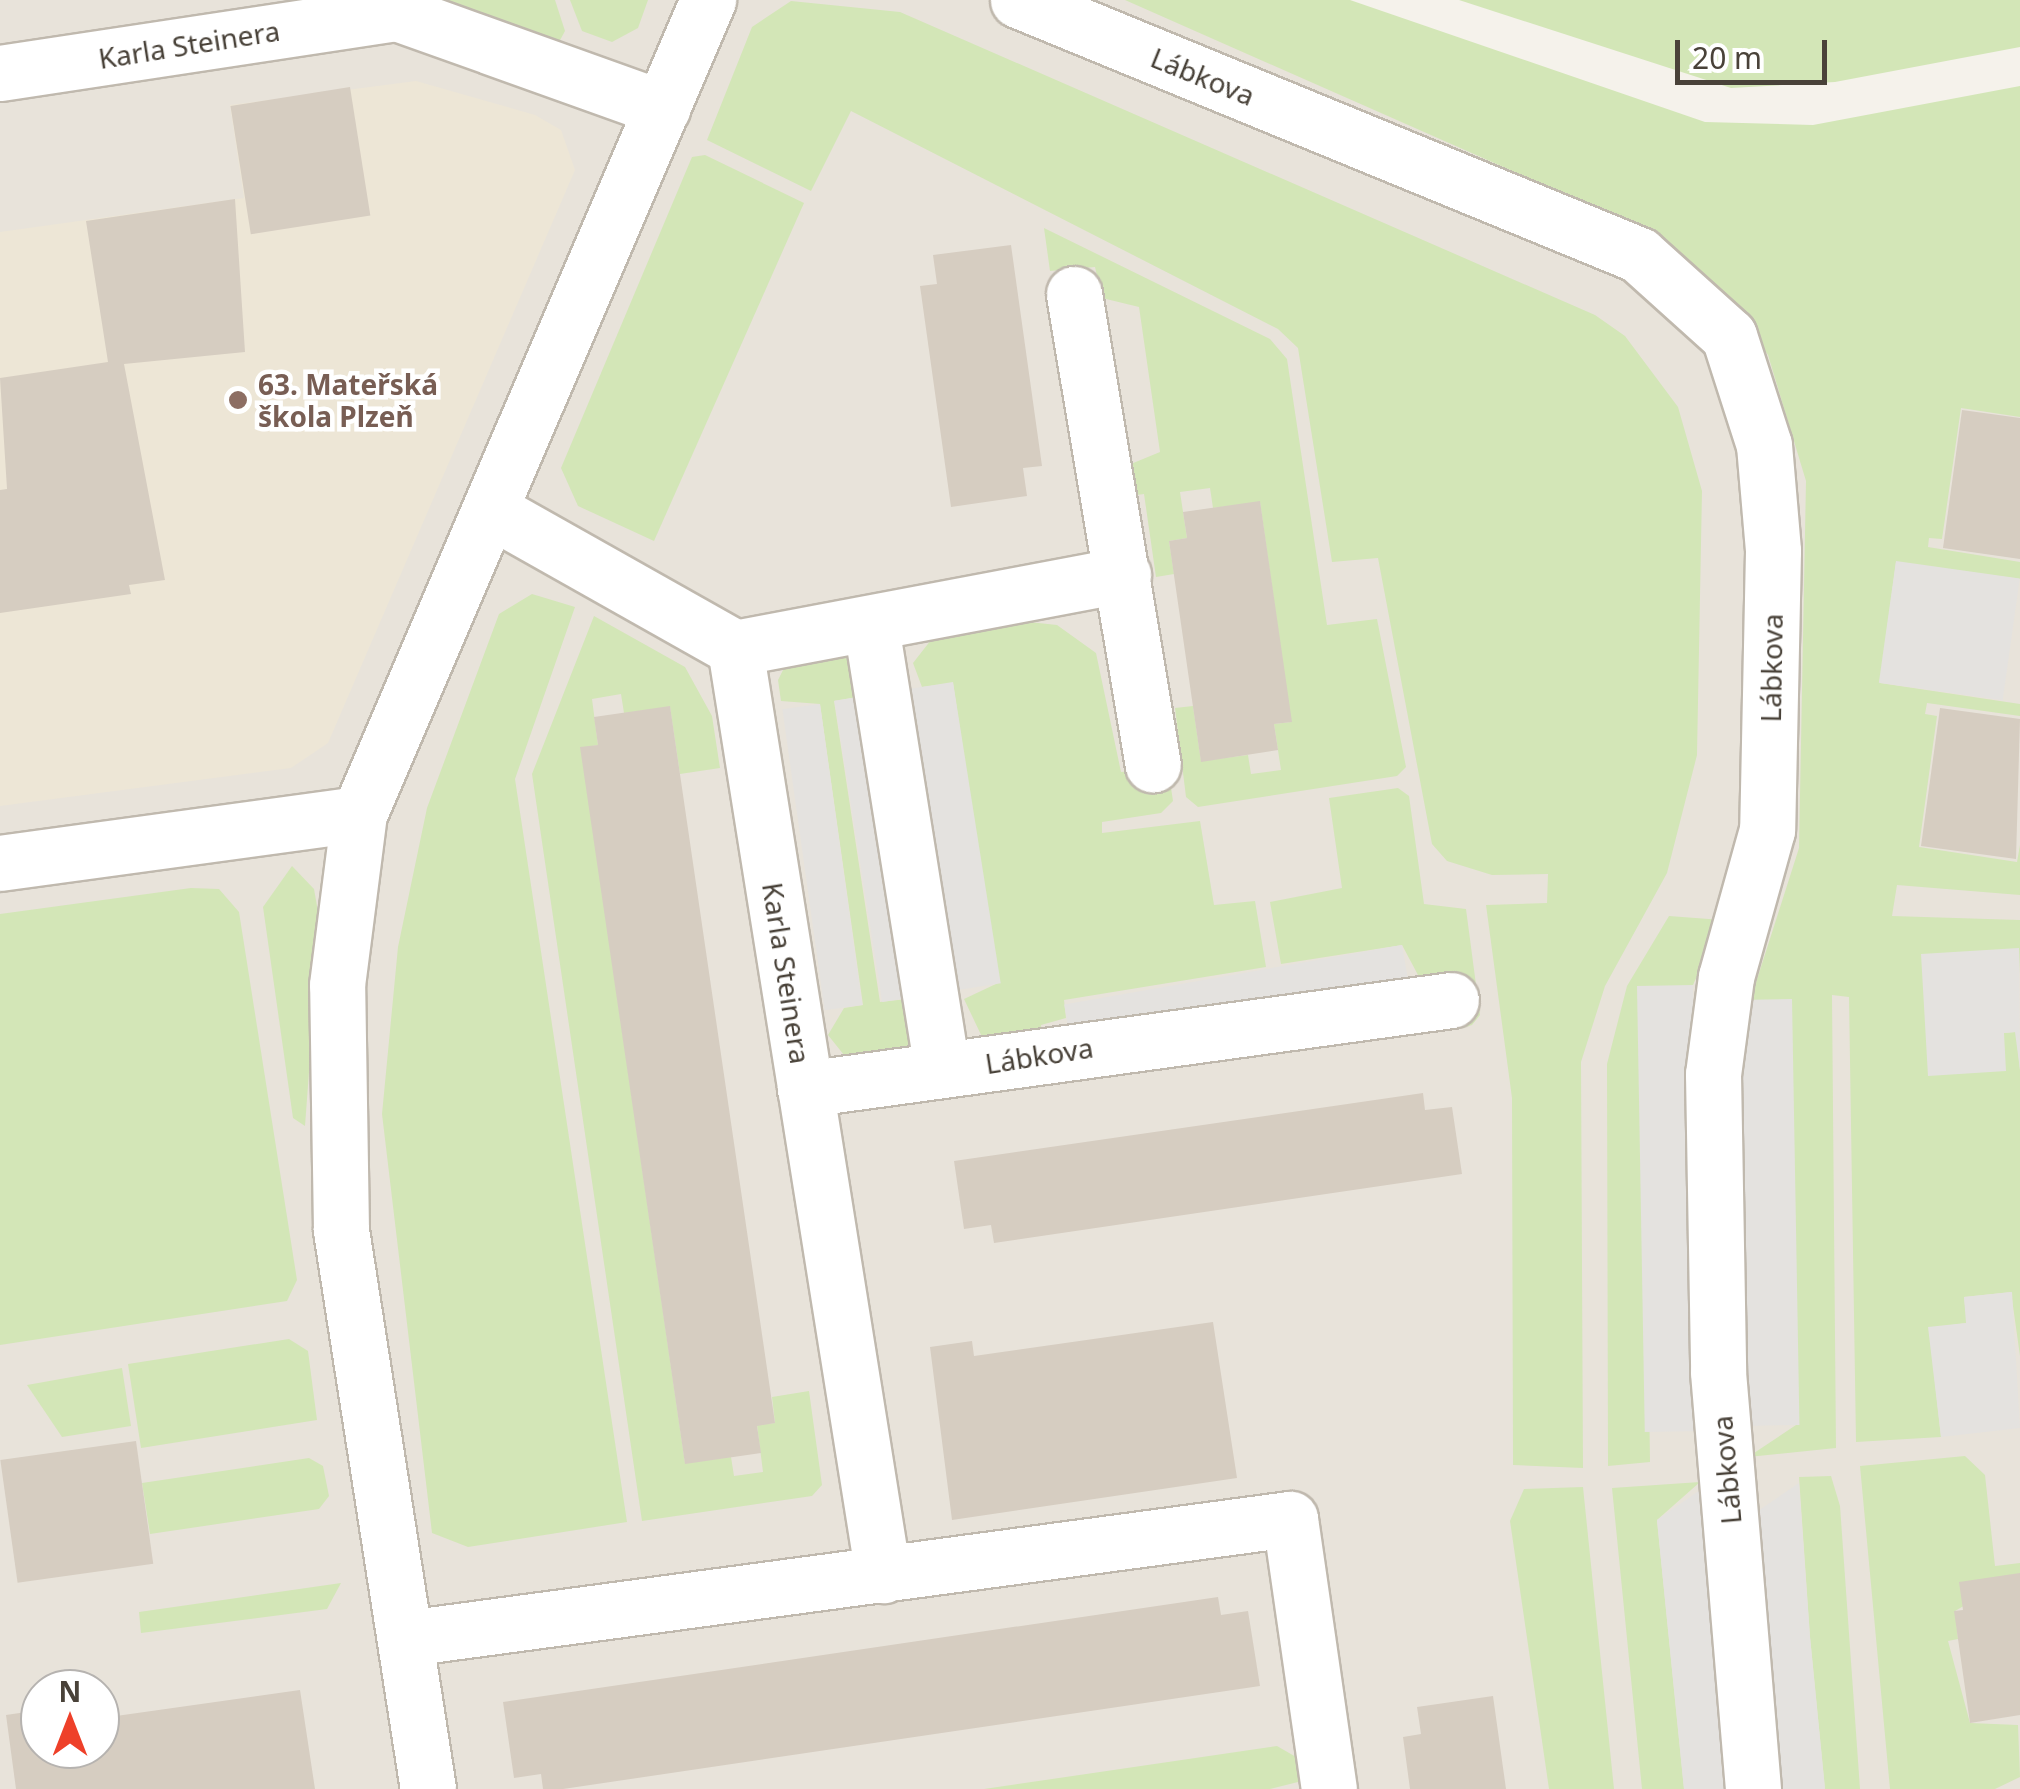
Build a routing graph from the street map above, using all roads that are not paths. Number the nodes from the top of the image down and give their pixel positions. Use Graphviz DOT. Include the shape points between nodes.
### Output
graph roads {
  1 [pos="708,0"];
  2 [pos="1018,0"];
  3 [pos="0,73"];
  4 [pos="662,108"];
  5 [pos="1074,294"];
  6 [pos="492,511"];
  7 [pos="1123,575"];
  8 [pos="871,626"];
  9 [pos="735,648"];
  10 [pos="1153,764"];
  11 [pos="359,814"];
  12 [pos="0,864"];
  13 [pos="1451,1000"];
  14 [pos="942,1069"];
  15 [pos="805,1089"];
  16 [pos="883,1575"];
  17 [pos="407,1638"];
  18 [pos="428,1789"];
  19 [pos="1329,1789"];
  20 [pos="1753,1789"];
  1 -- 4 [label="street"];
  2 -- 20 [label="street, Lábkova" via="1638,256 1729,336 1764,446 1773,551 1767,830 1726,977 1712,1074 1718,1372"];
  3 -- 4 [label="street, Karla Steinera" via="396,14"];
  4 -- 6 [label="street"];
  5 -- 7 [label="street"];
  6 -- 9 [label="street"];
  6 -- 11 [label="street"];
  7 -- 8 [label="street"];
  7 -- 10 [label="street"];
  8 -- 9 [label="street"];
  8 -- 14 [label="street"];
  9 -- 15 [label="street, Karla Steinera"];
  11 -- 12 [label="street"];
  11 -- 17 [label="street" via="338,985 341,1230"];
  13 -- 14 [label="street, Lábkova"];
  14 -- 15 [label="street, Lábkova"];
  15 -- 16 [label="street, Karla Steinera"];
  16 -- 17 [label="street"];
  16 -- 19 [label="street" via="1290,1519"];
  17 -- 18 [label="street"];
}
